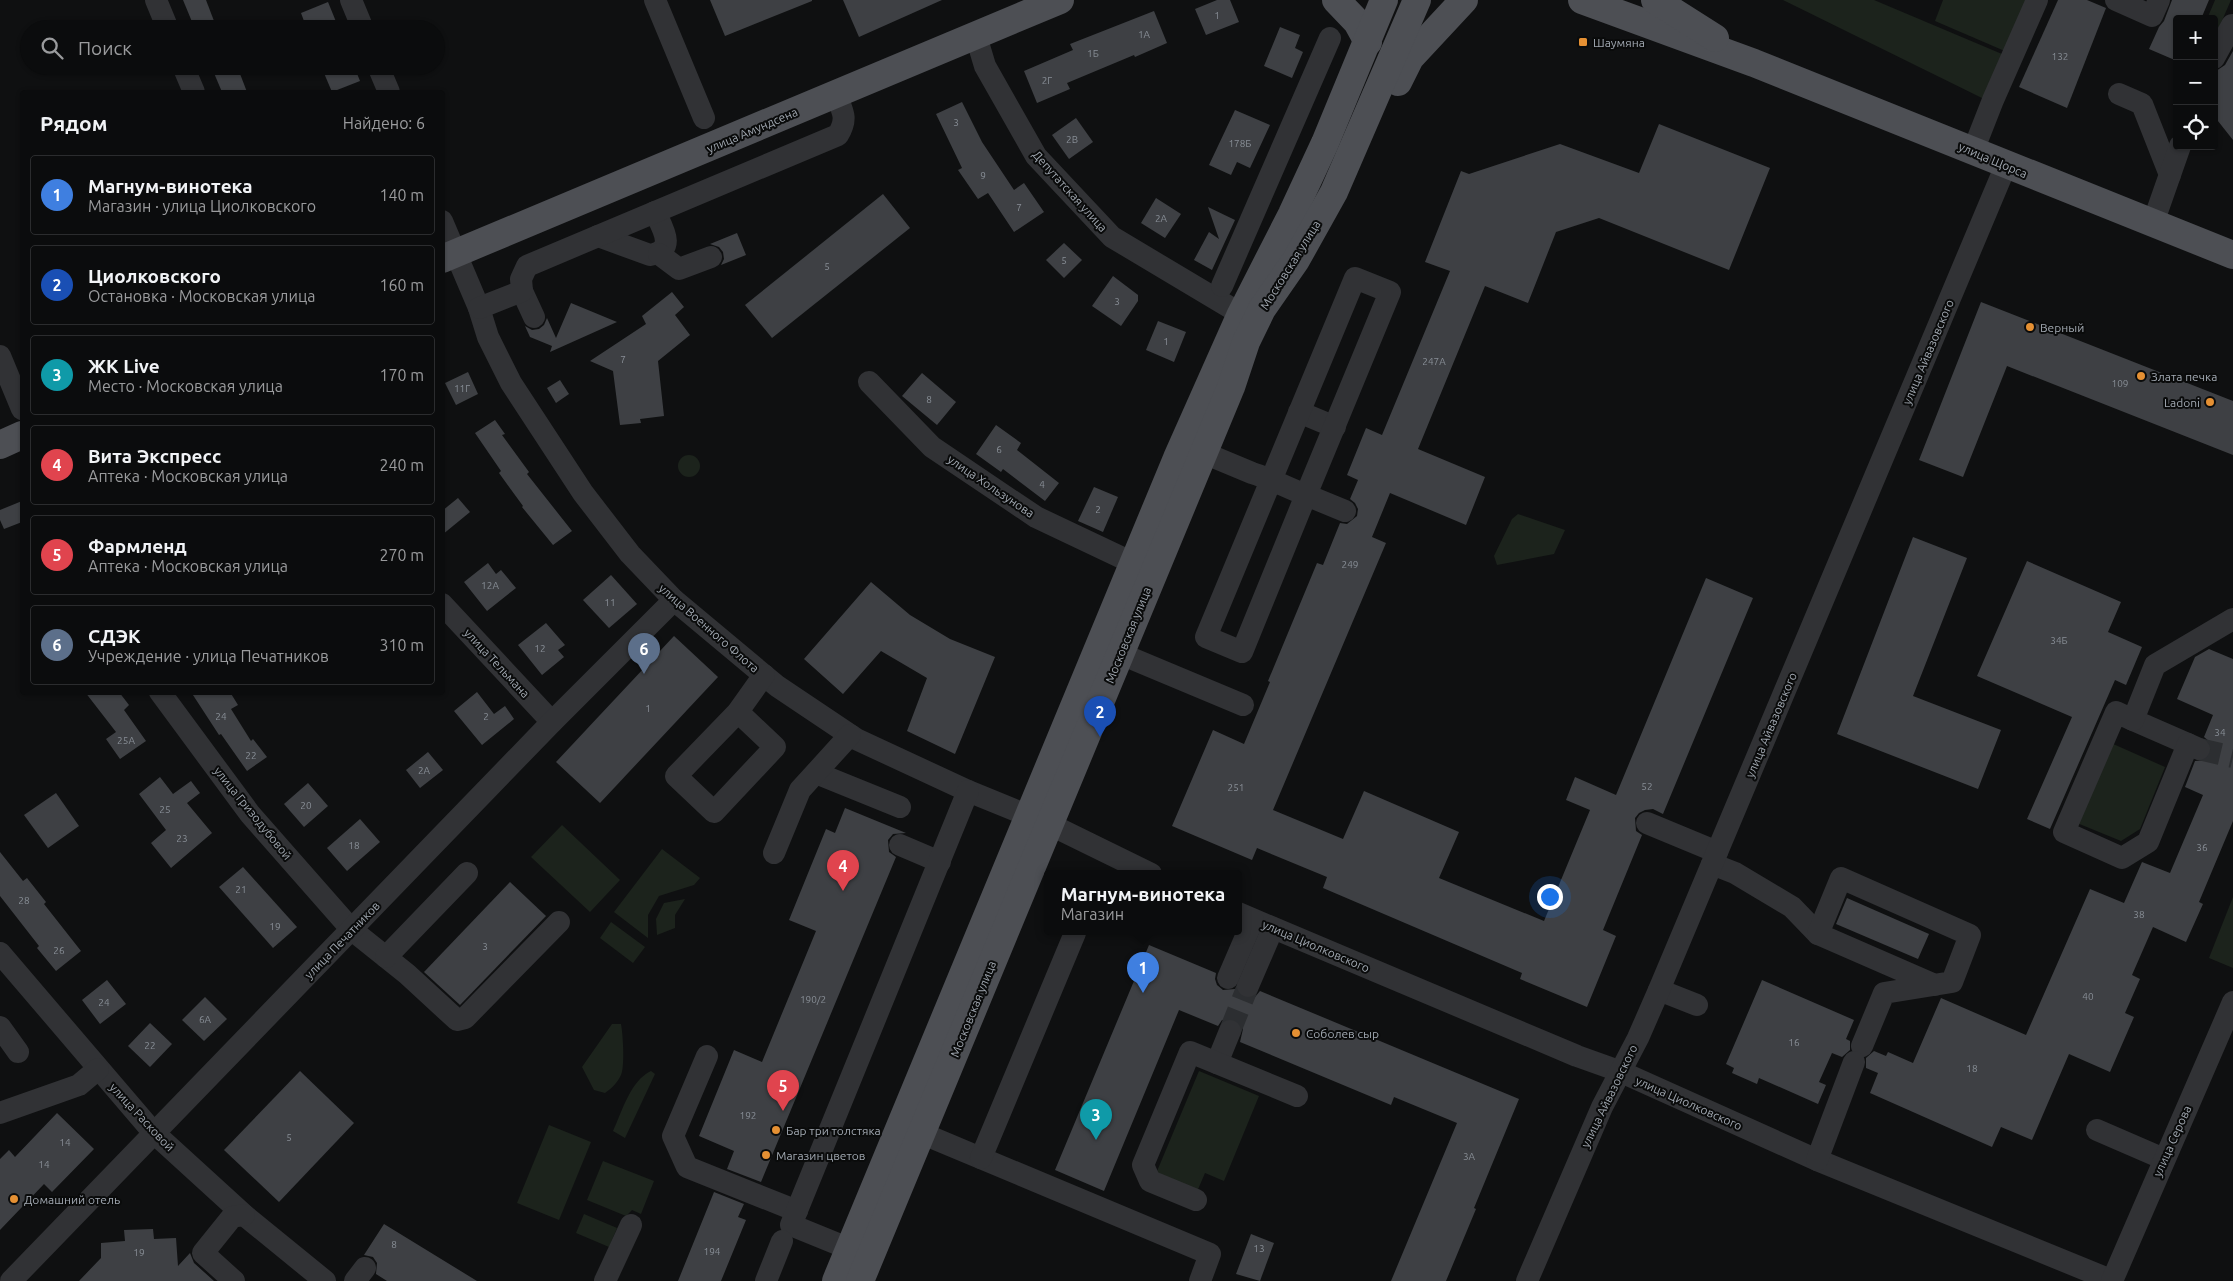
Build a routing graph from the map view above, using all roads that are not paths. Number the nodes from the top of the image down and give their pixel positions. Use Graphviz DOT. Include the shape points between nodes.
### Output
graph roads {
  1 [pos="156,0"];
  2 [pos="351,0"];
  3 [pos="655,0"];
  4 [pos="1060,0"];
  5 [pos="1336,0"];
  6 [pos="1384,0"];
  7 [pos="1417,0"];
  8 [pos="1464,0"];
  9 [pos="1582,0"];
  10 [pos="1655,0"];
  11 [pos="2037,0"];
  12 [pos="2116,0"];
  13 [pos="2159,0"];
  14 [pos="164,20"];
  15 [pos="359,20"];
  16 [pos="2233,25"];
  17 [pos="976,36"];
  18 [pos="1330,38"];
  19 [pos="1368,42"];
  20 [pos="2218,51"];
  21 [pos="1754,63"];
  22 [pos="187,75"];
  23 [pos="382,75"];
  24 [pos="193,90"];
  25 [pos="388,90"];
  26 [pos="2119,94"];
  27 [pos="836,95"];
  28 [pos="704,118"];
  29 [pos="2179,150"];
  30 [pos="1973,151"];
  31 [pos="2006,165"];
  32 [pos="2170,175"];
  33 [pos="1334,192"];
  34 [pos="656,212"];
  35 [pos="2153,223"];
  36 [pos="445,236"];
  37 [pos="598,236"];
  38 [pos="659,254"];
  39 [pos="2233,256"];
  40 [pos="449,257"];
  41 [pos="710,257"];
  42 [pos="1222,286"];
  43 [pos="522,291"];
  44 [pos="479,308"];
  45 [pos="1241,314"];
  46 [pos="534,317"];
  47 [pos="0,356"];
  48 [pos="869,382"];
  49 [pos="20,404"];
  50 [pos="1299,412"];
  51 [pos="1335,427"];
  52 [pos="20,436"];
  53 [pos="0,445"];
  54 [pos="1204,453"];
  55 [pos="1271,480"];
  56 [pos="1306,495"];
  57 [pos="1345,511"];
  58 [pos="1133,564"];
  59 [pos="674,600"];
  60 [pos="445,607"];
  61 [pos="2233,619"];
  62 [pos="1121,654"];
  63 [pos="764,675"];
  64 [pos="162,695"];
  65 [pos="1242,704"];
  66 [pos="738,712"];
  67 [pos="2133,720"];
  68 [pos="552,722"];
  69 [pos="850,734"];
  70 [pos="816,772"];
  71 [pos="968,791"];
  72 [pos="900,807"];
  73 [pos="1039,820"];
  74 [pos="1647,823"];
  75 [pos="900,845"];
  76 [pos="774,853"];
  77 [pos="1715,858"];
  78 [pos="940,862"];
  79 [pos="1143,870"];
  80 [pos="468,873"];
  81 [pos="559,922"];
  82 [pos="1247,923"];
  83 [pos="352,930"];
  84 [pos="1818,934"];
  85 [pos="1074,935"];
  86 [pos="0,953"];
  87 [pos="386,957"];
  88 [pos="1935,985"];
  89 [pos="1658,990"];
  90 [pos="2233,1002"];
  91 [pos="1697,1005"];
  92 [pos="0,1028"];
  93 [pos="1230,1031"];
  94 [pos="18,1052"];
  95 [pos="707,1056"];
  96 [pos="1216,1063"];
  97 [pos="98,1069"];
  98 [pos="1619,1071"];
  99 [pos="1298,1096"];
  100 [pos="0,1113"];
  101 [pos="2097,1130"];
  102 [pos="153,1132"];
  103 [pos="922,1133"];
  104 [pos="981,1158"];
  105 [pos="2164,1159"];
  106 [pos="1817,1160"];
  107 [pos="1196,1200"];
  108 [pos="796,1211"];
  109 [pos="244,1215"];
  110 [pos="631,1225"];
  111 [pos="782,1241"];
  112 [pos="850,1249"];
  113 [pos="11,1281"];
  114 [pos="234,1281"];
  115 [pos="325,1281"];
  116 [pos="605,1281"];
  117 [pos="766,1281"];
  118 [pos="836,1281"];
  119 [pos="860,1281"];
  120 [pos="1200,1281"];
  121 [pos="1526,1281"];
  122 [pos="2112,1281"];
  1 -- 14 [label="street"];
  2 -- 15 [label="street"];
  3 -- 28 [label="street"];
  4 -- 17 [label="main road, улица Амундсена"];
  5 -- 19 [label="main road" via="1357,22"];
  6 -- 19 [label="main road, Московская улица"];
  7 -- 33 [label="main road, Московская улица"];
  8 -- 33 [label="main road" via="1410,58 1359,169"];
  9 -- 21 [label="main road, улица Щорса"];
  10 -- 21 [label="main road, улица Щорса"];
  11 -- 30 [label="street"];
  12 -- 13 [label="street" via="2152,16"];
  16 -- 20 [label="street"];
  17 -- 27 [label="main road, улица Амундсена"];
  17 -- 45 [label="street, Депутатская улица" via="985,66 1036,156 1112,237"];
  18 -- 42 [label="street"];
  19 -- 45 [label="main road, Московская улица" via="1292,214"];
  21 -- 30 [label="main road, улица Щорса"];
  22 -- 24 [label="street"];
  23 -- 25 [label="street"];
  26 -- 32 [label="street" via="2142,104"];
  27 -- 34 [label="street" via="845,118 838,135"];
  27 -- 40 [label="main road, улица Амундсена"];
  29 -- 32 [label="street"];
  30 -- 31 [label="main road, улица Щорса"];
  31 -- 35 [label="main road, улица Щорса"];
  31 -- 77 [label="street, улица Айвазовского"];
  32 -- 35 [label="street"];
  33 -- 54 [label="main road, Московская улица" via="1296,260 1262,309 1246,342"];
  34 -- 37 [label="street"];
  34 -- 38 [label="street" via="667,241"];
  35 -- 39 [label="main road, улица Щорса"];
  36 -- 40 [label="street, улица Военного Флота"];
  37 -- 38 [label="street" via="650,255"];
  37 -- 43 [label="street" via="527,266 521,279"];
  38 -- 41 [label="street" via="679,269"];
  40 -- 44 [label="street, улица Военного Флота"];
  43 -- 44 [label="street"];
  43 -- 46 [label="street"];
  44 -- 59 [label="street, улица Военного Флота" via="488,336 511,384 583,493 630,554"];
  45 -- 58 [label="main road, Московская улица"];
  47 -- 49 [label="street"];
  48 -- 58 [label="street, улица Хользунова" via="932,447 1036,516"];
  50 -- 51 [label="street"];
  50 -- 51 [label="street" via="1354,278 1390,292"];
  50 -- 55 [label="street"];
  51 -- 56 [label="street"];
  52 -- 53 [label="main road"];
  54 -- 55 [label="street"];
  54 -- 62 [label="main road, Московская улица"];
  55 -- 56 [label="street"];
  55 -- 56 [label="street" via="1206,637 1242,652"];
  56 -- 57 [label="street"];
  58 -- 73 [label="main road, Московская улица"];
  59 -- 63 [label="street, улица Военного Флота"];
  59 -- 68 [label="street, улица Печатников"];
  60 -- 68 [label="street, улица Тельмана"];
  61 -- 67 [label="street" via="2155,666"];
  62 -- 65 [label="street"];
  62 -- 73 [label="main road, Московская улица"];
  63 -- 66 [label="street"];
  63 -- 69 [label="street, улица Военного Флота"];
  64 -- 83 [label="street, улица Гризодубовой" via="250,814"];
  67 -- 67 [label="street" via="2116,712 2064,832 2122,858 2148,842 2194,747"];
  68 -- 83 [label="street, улица Печатников"];
  69 -- 70 [label="street"];
  69 -- 71 [label="street, улица Военного Флота"];
  70 -- 72 [label="street"];
  70 -- 76 [label="street" via="800,790"];
  71 -- 73 [label="street, улица Военного Флота"];
  71 -- 78 [label="street"];
  73 -- 79 [label="street"];
  73 -- 103 [label="main road, Московская улица"];
  73 -- 112 [label="main road, Московская улица"];
  74 -- 77 [label="street"];
  75 -- 78 [label="street"];
  77 -- 84 [label="street" via="1792,907"];
  77 -- 89 [label="street, улица Айвазовского"];
  78 -- 108 [label="street"];
  80 -- 87 [label="street"];
  81 -- 87 [label="street, улица Гризодубовой" via="466,1018 457,1020"];
  82 -- 82 [label="street" via="1232,979"];
  82 -- 98 [label="street, улица Циолковского"];
  83 -- 87 [label="street, улица Гризодубовой"];
  83 -- 102 [label="street, улица Печатников"];
  84 -- 88 [label="street"];
  84 -- 88 [label="street" via="1841,878 1970,935 1952,982"];
  85 -- 104 [label="street"];
  86 -- 97 [label="street, улица Расковой"];
  88 -- 106 [label="street" via="1884,993"];
  89 -- 91 [label="street"];
  89 -- 98 [label="street, улица Айвазовского" via="1638,1038"];
  90 -- 105 [label="street, улица Серова"];
  92 -- 94 [label="street"];
  93 -- 96 [label="street"];
  95 -- 108 [label="street" via="673,1136 688,1167 751,1197"];
  96 -- 99 [label="street"];
  96 -- 107 [label="street" via="1190,1052 1143,1165 1150,1180"];
  97 -- 100 [label="street" via="79,1085"];
  97 -- 102 [label="street, улица Расковой"];
  98 -- 106 [label="street, улица Циолковского"];
  98 -- 121 [label="street, улица Айвазовского"];
  101 -- 105 [label="street"];
  102 -- 109 [label="street, улица Расковой"];
  102 -- 113 [label="street, улица Печатников"];
  103 -- 104 [label="street"];
  103 -- 119 [label="main road, Московская улица"];
  104 -- 120 [label="street" via="1210,1254"];
  105 -- 122 [label="street, улица Серова"];
  106 -- 122 [label="street, улица Циолковского"];
  108 -- 112 [label="street" via="791,1225"];
  109 -- 114 [label="street" via="232,1218 203,1253"];
  109 -- 115 [label="street, улица Расковой"];
  110 -- 116 [label="street"];
  111 -- 117 [label="street"];
  112 -- 118 [label="main road, Московская улица"];
}
